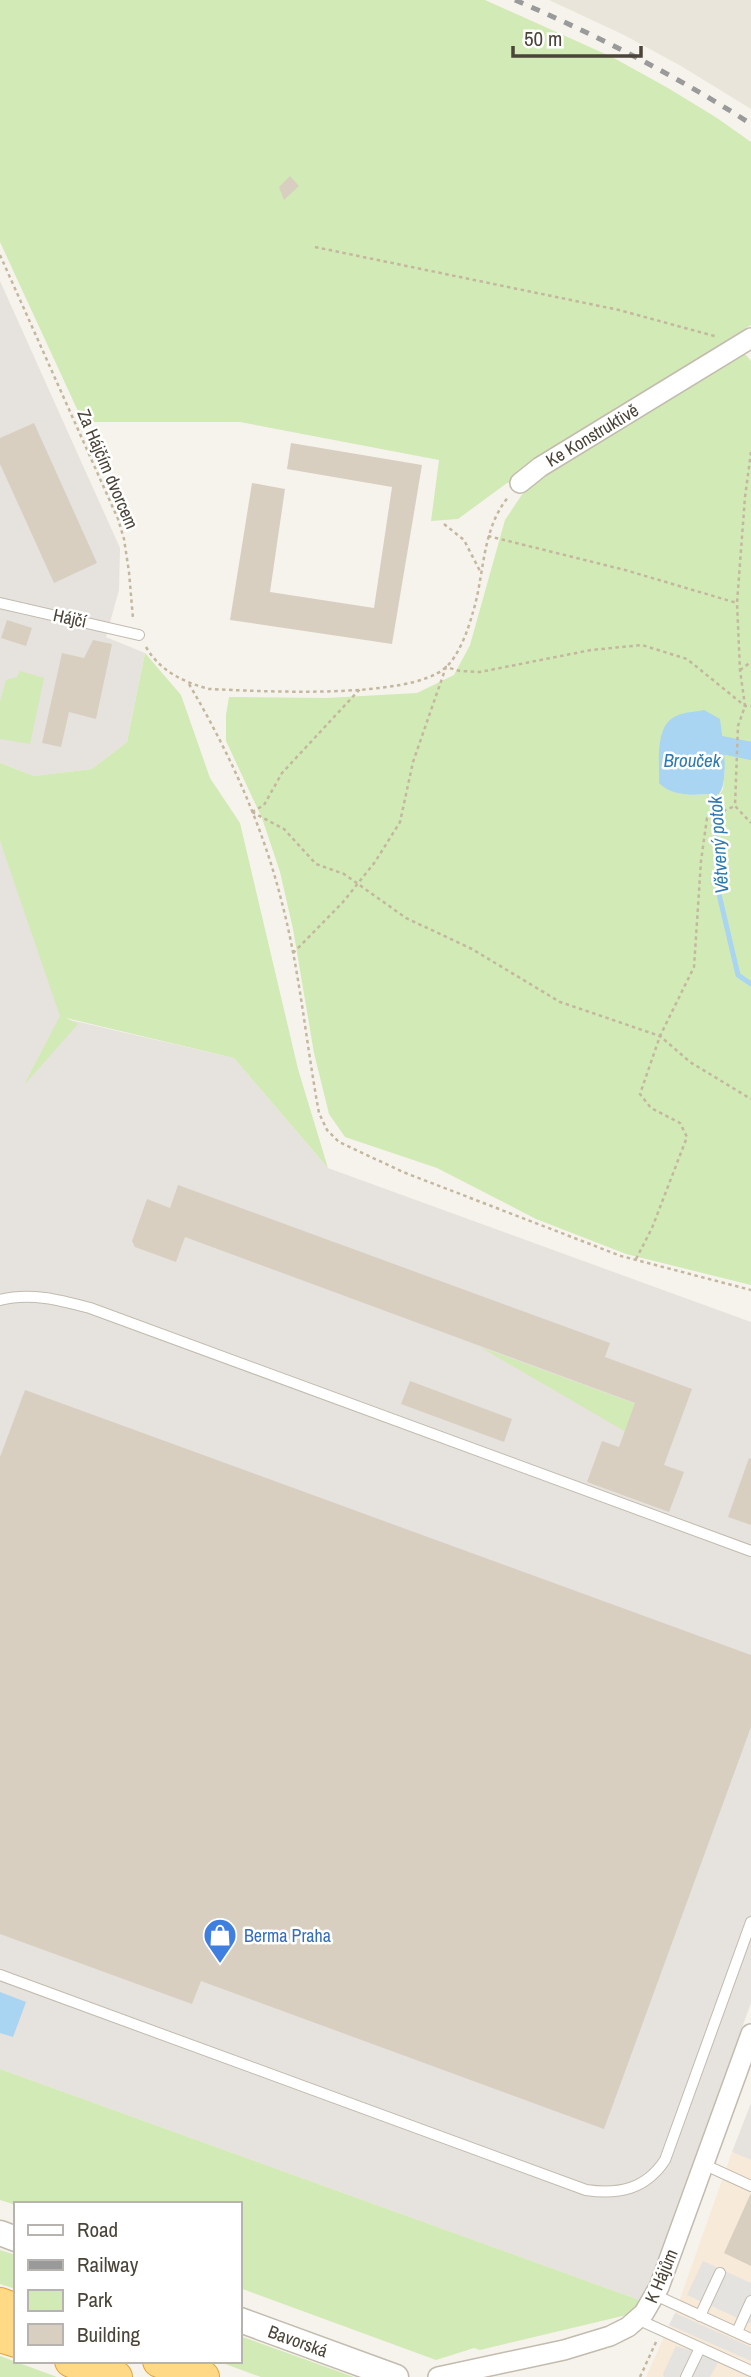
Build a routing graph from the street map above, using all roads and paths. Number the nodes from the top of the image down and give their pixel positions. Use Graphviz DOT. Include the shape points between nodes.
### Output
graph roads {
  1 [pos="315,247"];
  2 [pos="0,255"];
  3 [pos="716,337"];
  4 [pos="751,338"];
  5 [pos="751,452"];
  6 [pos="520,483"];
  7 [pos="444,524"];
  8 [pos="488,536"];
  9 [pos="480,571"];
  10 [pos="0,603"];
  11 [pos="737,603"];
  12 [pos="139,635"];
  13 [pos="751,662"];
  14 [pos="446,667"];
  15 [pos="740,670"];
  16 [pos="189,684"];
  17 [pos="360,689"];
  18 [pos="745,706"];
  19 [pos="751,706"];
  20 [pos="735,806"];
  21 [pos="252,811"];
  22 [pos="751,822"];
  23 [pos="358,884"];
  24 [pos="292,954"];
  25 [pos="660,1036"];
  26 [pos="751,1099"];
  27 [pos="636,1259"];
  28 [pos="751,1290"];
  29 [pos="2,1299"];
  30 [pos="0,1310"];
  31 [pos="751,1551"];
  32 [pos="751,1922"];
  33 [pos="0,1975"];
  34 [pos="751,2034"];
  35 [pos="703,2164"];
  36 [pos="751,2186"];
  37 [pos="720,2273"];
  38 [pos="655,2295"];
  39 [pos="751,2301"];
  40 [pos="700,2316"];
  41 [pos="637,2319"];
  42 [pos="242,2321"];
  43 [pos="737,2332"];
  44 [pos="751,2339"];
  45 [pos="700,2348"];
  46 [pos="77,2363"];
  47 [pos="164,2363"];
  48 [pos="751,2371"];
  49 [pos="116,2377"];
  50 [pos="203,2377"];
  51 [pos="396,2377"];
  52 [pos="438,2377"];
  53 [pos="686,2377"];
  1 -- 3 [label="path" via="619,310"];
  2 -- 12 [label="path, Za Hájčím dvorcem" via="118,519"];
  4 -- 6 [label="street, Ke Konstruktivě"];
  5 -- 11 [label="path"];
  6 -- 8 [label="path" via="503,503"];
  7 -- 9 [label="path" via="464,540"];
  8 -- 9 [label="path"];
  8 -- 11 [label="path"];
  9 -- 14 [label="path" via="473,612"];
  10 -- 12 [label="lane, Hájčí"];
  11 -- 15 [label="path"];
  12 -- 16 [label="path, Za Hájčím dvorcem" via="163,668"];
  13 -- 15 [label="path"];
  14 -- 17 [label="path" via="430,678"];
  14 -- 18 [label="path" via="480,672 642,645 687,659"];
  14 -- 23 [label="path" via="413,762 400,822"];
  15 -- 18 [label="path"];
  16 -- 17 [label="path" via="230,690"];
  16 -- 21 [label="path"];
  17 -- 21 [label="path" via="282,772 264,806"];
  18 -- 19 [label="path"];
  18 -- 20 [label="path" via="738,726"];
  20 -- 22 [label="path"];
  20 -- 25 [label="path" via="707,818 694,967"];
  21 -- 23 [label="path" via="284,829 316,864"];
  21 -- 24 [label="path" via="282,903"];
  23 -- 24 [label="path"];
  23 -- 25 [label="path" via="406,918 472,949 560,1002"];
  24 -- 27 [label="path" via="319,1113 339,1142 403,1172"];
  25 -- 26 [label="path" via="690,1062"];
  25 -- 27 [label="path" via="640,1094 651,1108 680,1123 687,1137"];
  27 -- 28 [label="path"];
  29 -- 30 [label="lane"];
  29 -- 31 [label="lane" via="31,1297 90,1308"];
  32 -- 33 [label="lane" via="665,2160 649,2179 606,2193 586,2190"];
  34 -- 35 [label="street, K Hájům"];
  35 -- 36 [label="lane"];
  35 -- 38 [label="street, K Hájům"];
  37 -- 40 [label="lane"];
  38 -- 40 [label="lane"];
  38 -- 41 [label="street, K Hájům"];
  39 -- 43 [label="lane"];
  40 -- 43 [label="lane"];
  41 -- 45 [label="lane"];
  41 -- 52 [label="street, K Hájům" via="620,2332 564,2350"];
  42 -- 51 [label="street, Bavorská"];
  43 -- 44 [label="lane"];
  45 -- 48 [label="lane"];
  45 -- 53 [label="lane"];
  46 -- 49 [label="highway"];
  47 -- 50 [label="highway"];
}
